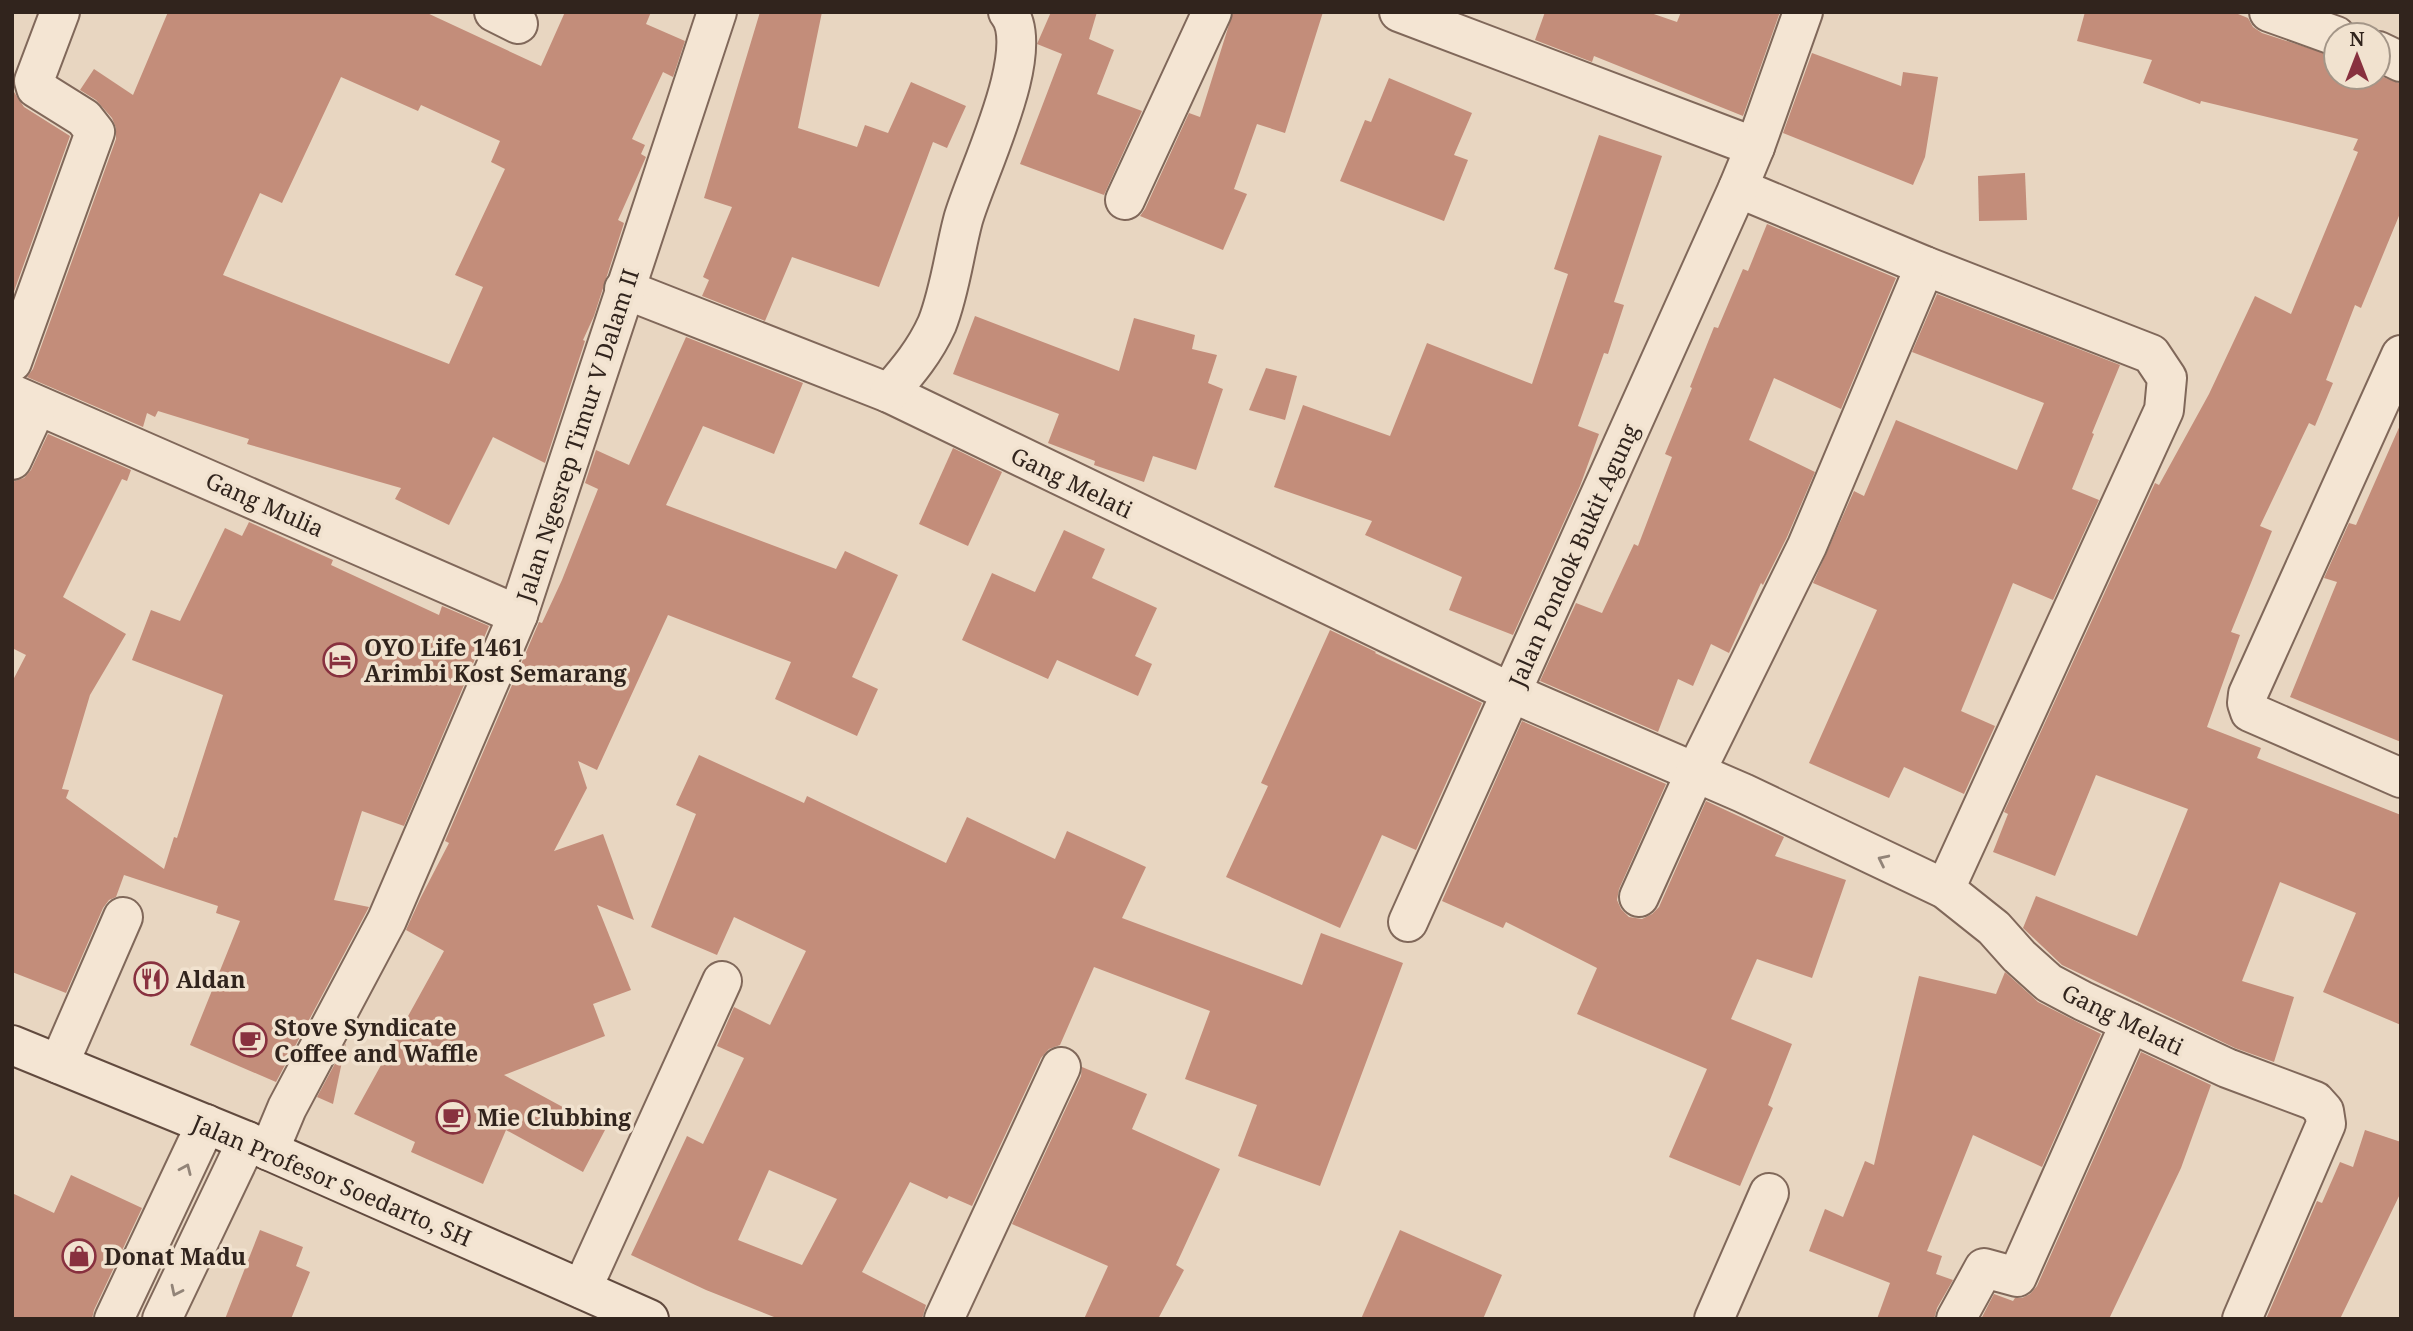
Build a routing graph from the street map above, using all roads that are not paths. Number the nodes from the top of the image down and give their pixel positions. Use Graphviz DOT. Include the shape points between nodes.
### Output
graph roads {
  1 [pos="60,12"];
  2 [pos="717,12"];
  3 [pos="1008,12"];
  4 [pos="1212,12"];
  5 [pos="1399,12"];
  6 [pos="1803,12"];
  7 [pos="2269,12"];
  8 [pos="2322,31"];
  9 [pos="1755,147"];
  10 [pos="1738,188"];
  11 [pos="1125,200"];
  12 [pos="1925,266"];
  13 [pos="624,289"];
  14 [pos="2401,355"];
  15 [pos="12,362"];
  16 [pos="889,393"];
  17 [pos="24,400"];
  18 [pos="12,460"];
  19 [pos="518,615"];
  20 [pos="1512,693"];
  21 [pos="1695,773"];
  22 [pos="2401,778"];
  23 [pos="1945,889"];
  24 [pos="1639,897"];
  25 [pos="123,917"];
  26 [pos="1408,922"];
  27 [pos="722,981"];
  28 [pos="2130,1023"];
  29 [pos="12,1045"];
  30 [pos="59,1064"];
  31 [pos="1061,1067"];
  32 [pos="206,1125"];
  33 [pos="258,1146"];
  34 [pos="1769,1193"];
  35 [pos="168,1208"];
  36 [pos="207,1227"];
  37 [pos="582,1289"];
  38 [pos="114,1319"];
  39 [pos="162,1319"];
  40 [pos="649,1319"];
  41 [pos="944,1319"];
  42 [pos="1714,1319"];
  43 [pos="1956,1319"];
  44 [pos="2242,1319"];
  1 -- 15 [label="street" via="34,81 36,88 83,118 94,132"];
  2 -- 13 [label="street, Jalan Ngesrep Timur V Dalam II"];
  3 -- 16 [label="street" via="1016,33 1012,81 963,219 938,321 922,355"];
  4 -- 11 [label="street"];
  5 -- 9 [label="street"];
  6 -- 9 [label="street, Jalan Pondok Bukit Agung"];
  7 -- 8 [label="street"];
  9 -- 10 [label="street, Jalan Pondok Bukit Agung"];
  10 -- 12 [label="street"];
  10 -- 20 [label="street, Jalan Pondok Bukit Agung"];
  12 -- 21 [label="street" via="1807,546"];
  12 -- 23 [label="street" via="2151,354 2167,378 2164,410"];
  13 -- 16 [label="street, Gang Melati"];
  13 -- 19 [label="street, Jalan Ngesrep Timur V Dalam II"];
  14 -- 22 [label="street" via="2247,703 2250,712"];
  16 -- 20 [label="street, Gang Melati"];
  17 -- 18 [label="street"];
  17 -- 19 [label="street, Gang Mulia"];
  19 -- 33 [label="street, Jalan Ngesrep Timur V Dalam II" via="387,920 287,1108"];
  20 -- 21 [label="street, Gang Melati"];
  20 -- 26 [label="street, Jalan Pondok Bukit Agung"];
  23 -- 21 [label="street, Gang Melati, one-way"];
  21 -- 24 [label="street"];
  23 -- 28 [label="street, Gang Melati" via="1994,928 2049,983"];
  25 -- 30 [label="street"];
  27 -- 37 [label="street"];
  28 -- 43 [label="street" via="2017,1277 1984,1268"];
  28 -- 44 [label="street, Gang Melati" via="2227,1068 2315,1101 2324,1111 2326,1125"];
  29 -- 30 [label="street, Jalan Profesor Soedarto, SH"];
  30 -- 32 [label="street, Jalan Profesor Soedarto, SH"];
  31 -- 41 [label="street"];
  32 -- 33 [label="street, Jalan Profesor Soedarto, SH"];
  35 -- 32 [label="street, one-way"];
  33 -- 36 [label="street, Jalan Ngesrep Timur V Dalam II"];
  33 -- 37 [label="street, Jalan Profesor Soedarto, SH"];
  34 -- 42 [label="street"];
  35 -- 36 [label="street"];
  35 -- 38 [label="street"];
  36 -- 39 [label="street, Jalan Ngesrep Timur V Dalam II, one-way"];
  37 -- 40 [label="street, Jalan Profesor Soedarto, SH"];
}
